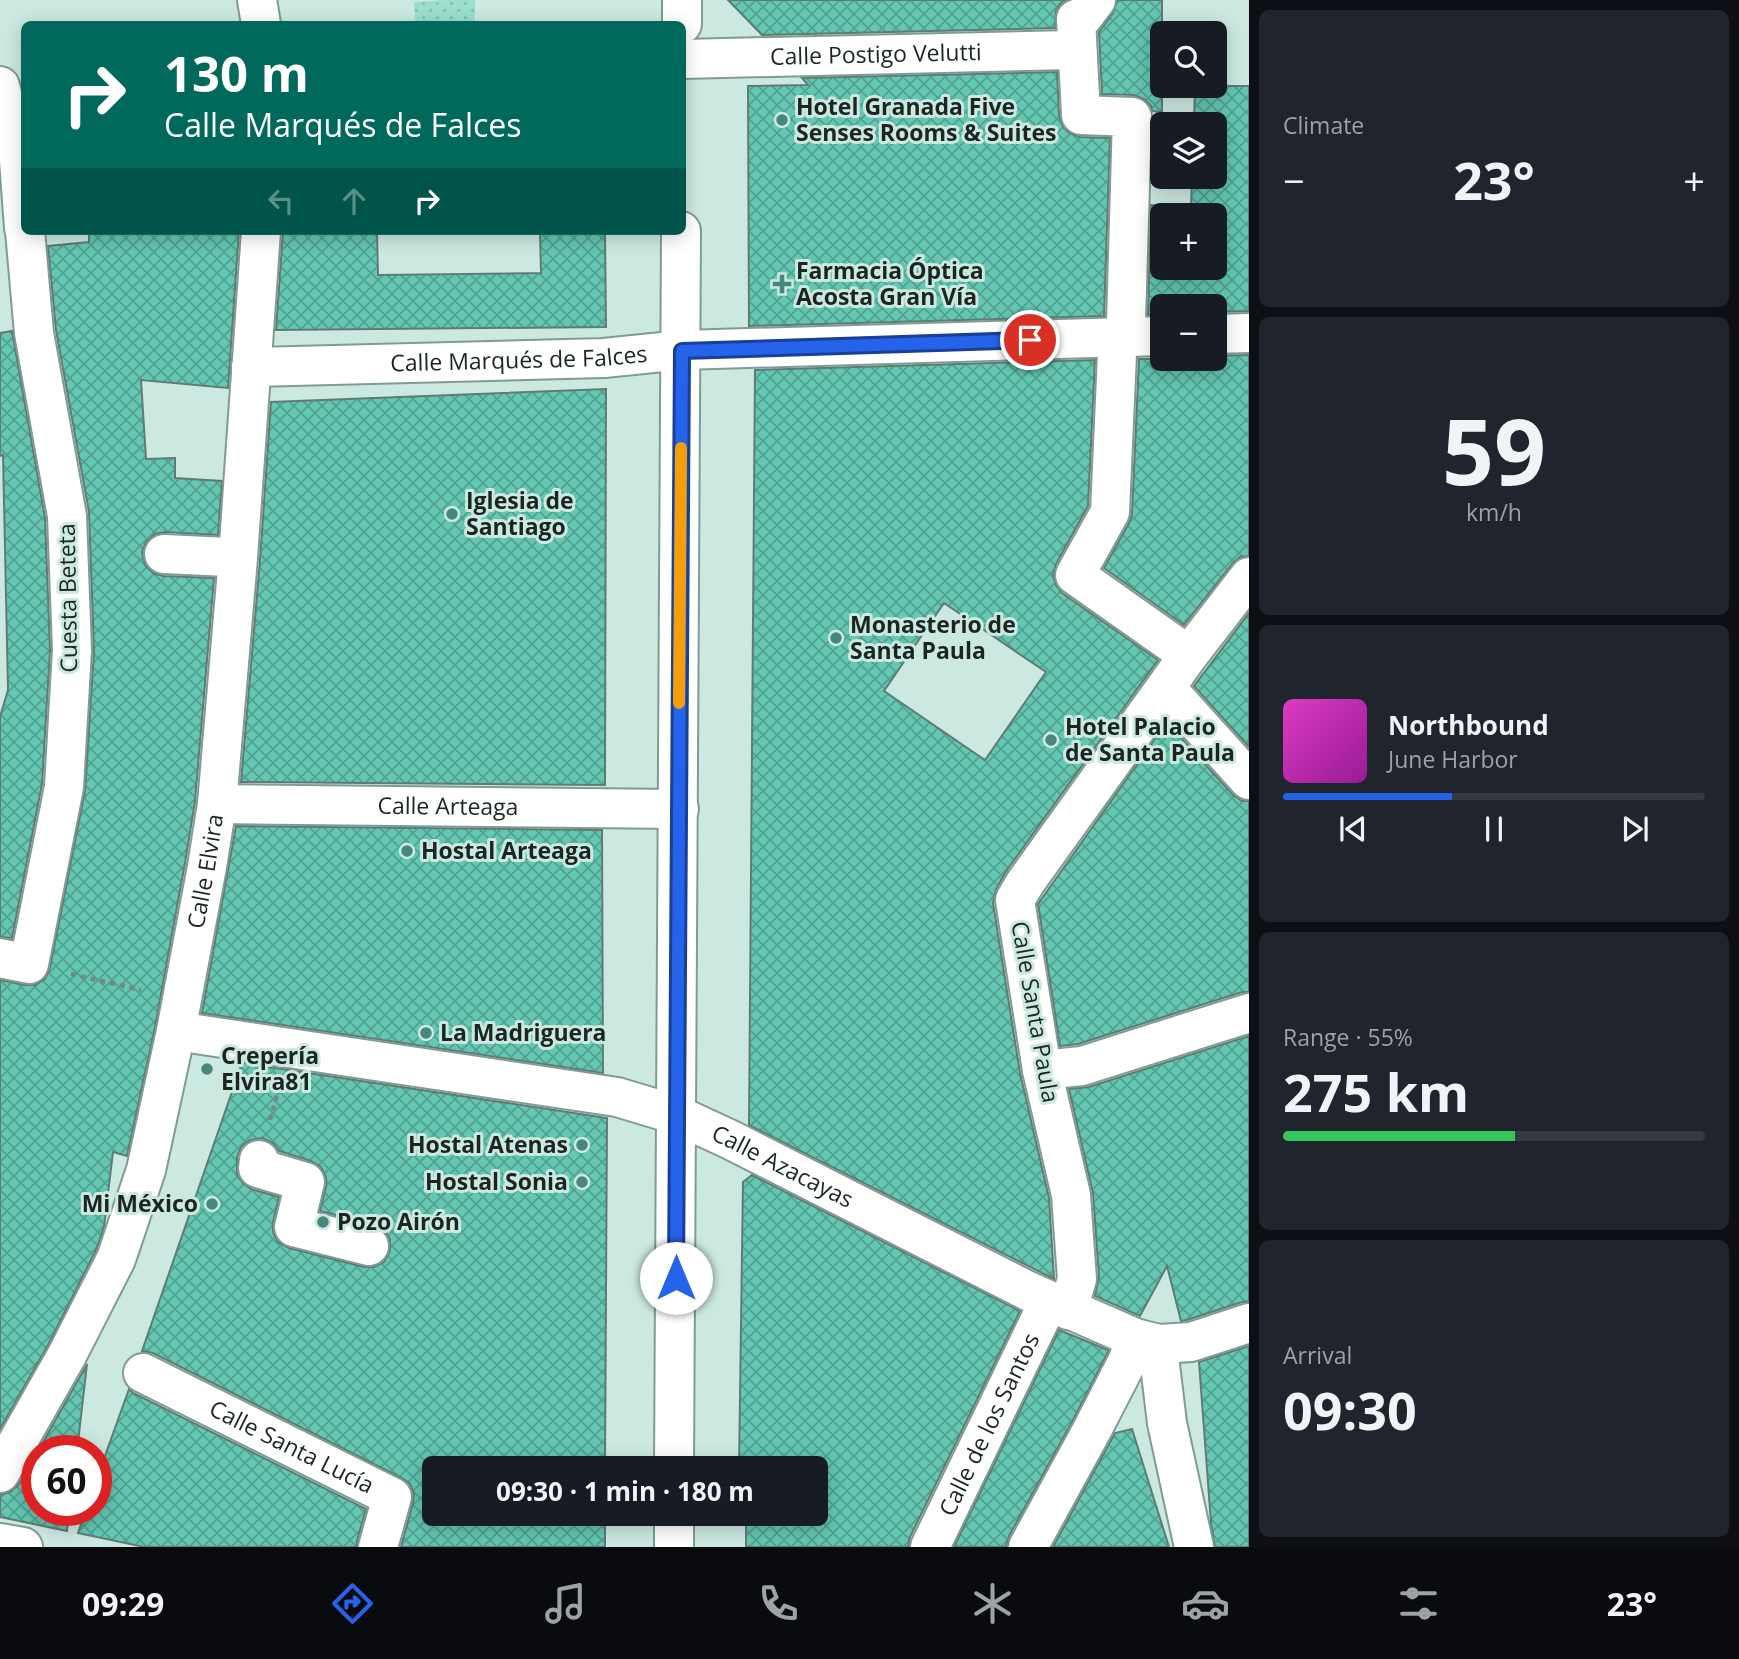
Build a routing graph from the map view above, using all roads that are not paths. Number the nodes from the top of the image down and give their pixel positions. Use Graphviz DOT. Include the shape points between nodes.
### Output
graph roads {
  1 [pos="257,0"];
  2 [pos="682,0"];
  3 [pos="1096,0"];
  4 [pos="260,21"];
  5 [pos="682,21"];
  6 [pos="1073,50"];
  7 [pos="686,59"];
  8 [pos="0,86"];
  9 [pos="21,183"];
  10 [pos="25,235"];
  11 [pos="261,235"];
  12 [pos="681,235"];
  13 [pos="1249,333"];
  14 [pos="1227,334"];
  15 [pos="1150,335"];
  16 [pos="682,351"];
  17 [pos="251,367"];
  18 [pos="164,554"];
  19 [pos="228,557"];
  20 [pos="1249,577"];
  21 [pos="1177,647"];
  22 [pos="1176,699"];
  23 [pos="1249,780"];
  24 [pos="217,804"];
  25 [pos="679,809"];
  26 [pos="15,961"];
  27 [pos="1249,1013"];
  28 [pos="176,1031"];
  29 [pos="1042,1070"];
  30 [pos="677,1115"];
  31 [pos="259,1160"];
  32 [pos="369,1245"];
  33 [pos="1058,1305"];
  34 [pos="1249,1323"];
  35 [pos="1147,1341"];
  36 [pos="144,1373"];
  37 [pos="674,1456"];
  38 [pos="0,1473"];
  39 [pos="674,1526"];
  40 [pos="0,1543"];
  41 [pos="23,1547"];
  42 [pos="378,1547"];
  43 [pos="674,1547"];
  44 [pos="930,1547"];
  45 [pos="1028,1547"];
  46 [pos="1194,1547"];
  1 -- 4 [label="street"];
  2 -- 5 [label="street"];
  3 -- 6 [label="street" via="1076,19"];
  6 -- 7 [label="street, Calle Postigo Velutti"];
  6 -- 21 [label="street" via="1081,116 1132,117 1110,512 1075,575"];
  8 -- 9 [label="street, Cuesta Beteta"];
  10 -- 26 [label="street, Cuesta Beteta" via="34,333 67,516 72,650 64,787"];
  11 -- 17 [label="street, Calle Elvira"];
  12 -- 16 [label="street"];
  13 -- 14 [label="street"];
  15 -- 16 [label="street, Calle Marqués de Falces"];
  16 -- 17 [label="street, Calle Marqués de Falces" via="604,358"];
  16 -- 25 [label="street"];
  17 -- 24 [label="street, Calle Elvira"];
  18 -- 19 [label="street"];
  20 -- 29 [label="street, Calle Santa Paula" via="1015,900"];
  22 -- 23 [label="street"];
  24 -- 25 [label="street, Calle Arteaga"];
  24 -- 28 [label="street, Calle Elvira"];
  25 -- 30 [label="street"];
  27 -- 29 [label="street" via="1082,1066"];
  28 -- 30 [label="street, Calle Azacayas" via="617,1097"];
  28 -- 38 [label="street, Calle Elvira" via="146,1170 116,1259"];
  29 -- 33 [label="street, Calle Santa Paula" via="1071,1195 1077,1279"];
  30 -- 33 [label="street, Calle Azacayas"];
  30 -- 37 [label="street"];
  31 -- 32 [label="street" via="258,1168 305,1182 294,1227"];
  33 -- 35 [label="street, Calle Azacayas"];
  33 -- 44 [label="street, Calle de los Santos"];
  34 -- 35 [label="street" via="1191,1342"];
  35 -- 45 [label="street" via="1128,1360"];
  35 -- 46 [label="street" via="1160,1365 1167,1423"];
  36 -- 42 [label="street, Calle Santa Lucía" via="392,1497"];
  39 -- 43 [label="street"];
  40 -- 41 [label="street"];
}
